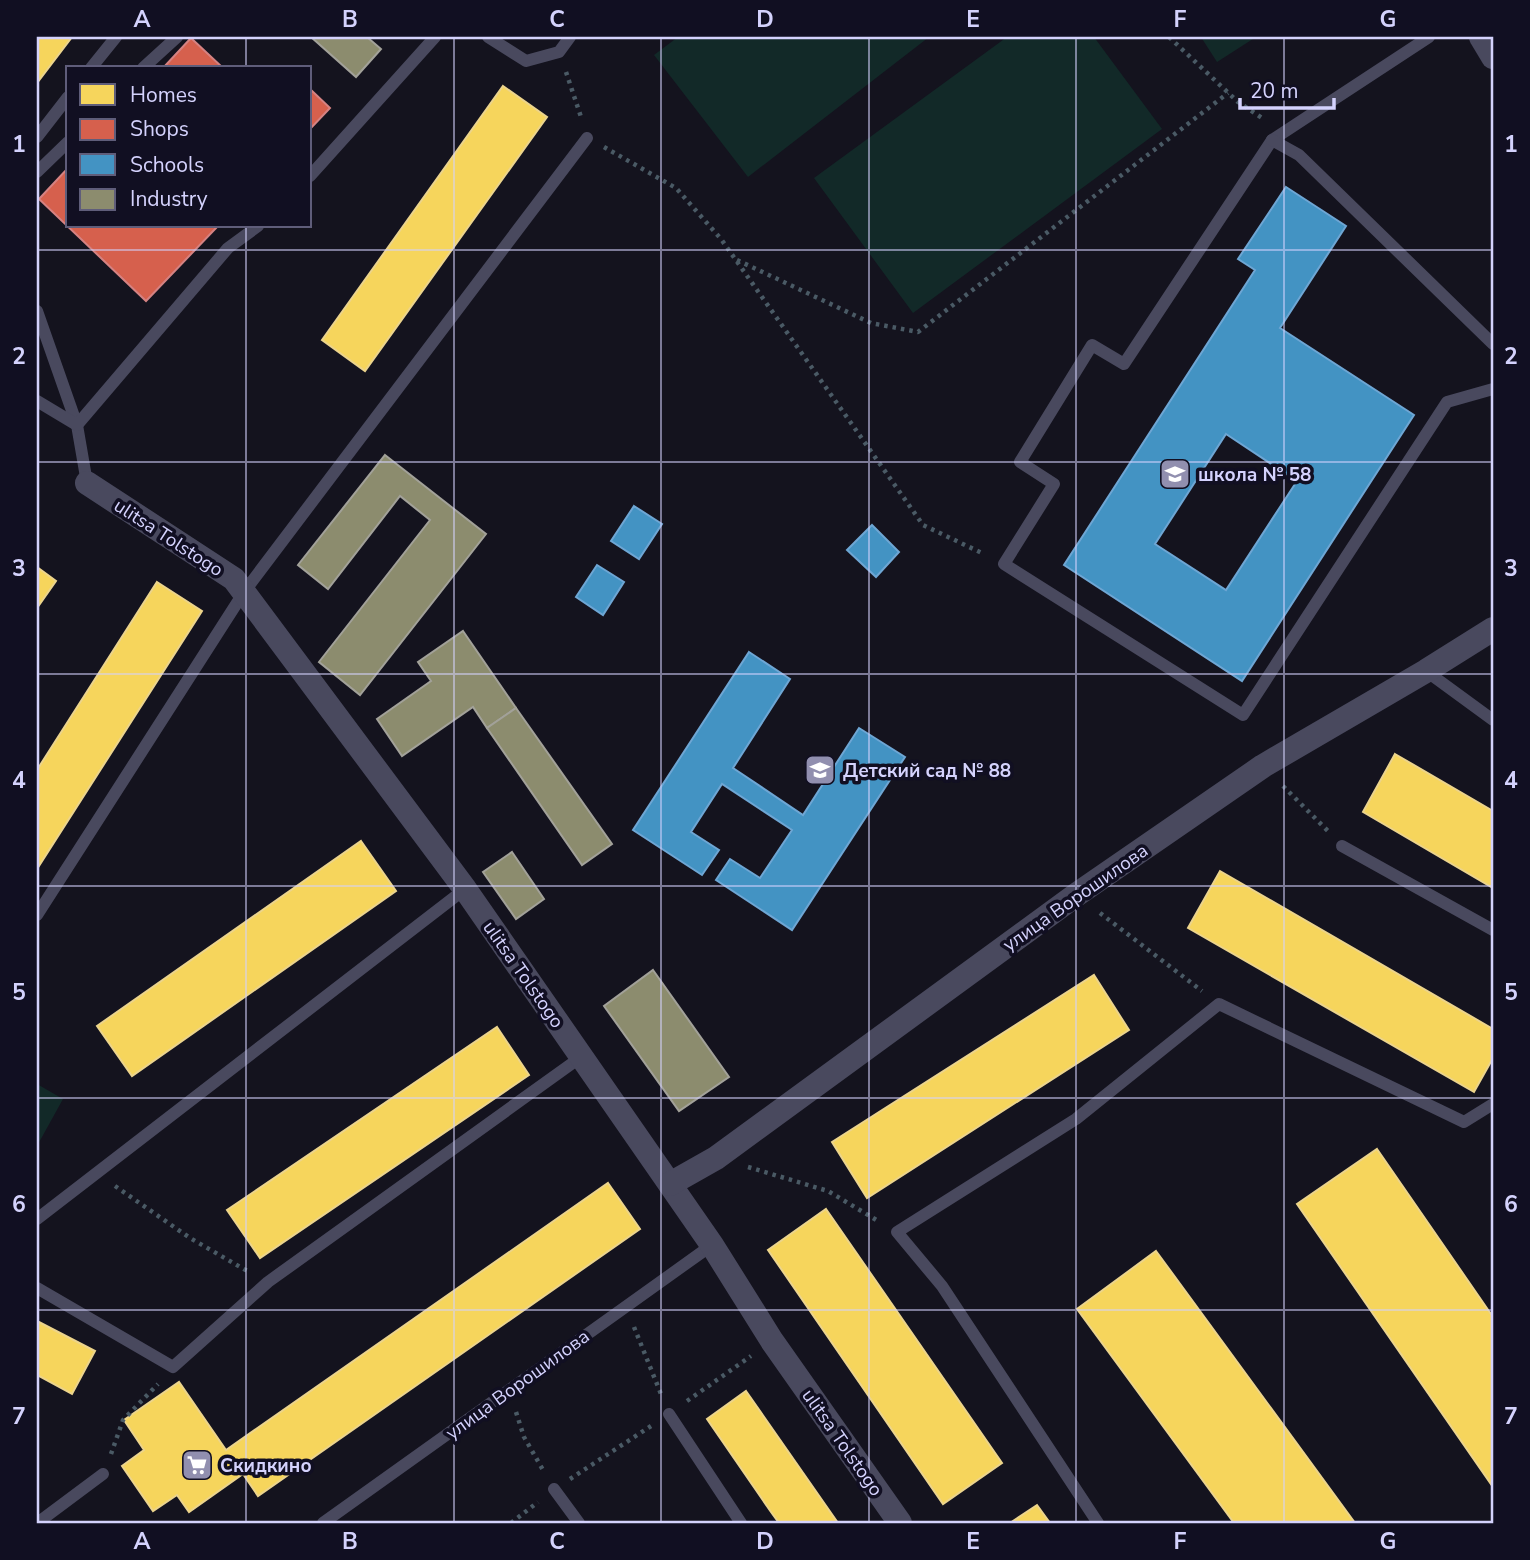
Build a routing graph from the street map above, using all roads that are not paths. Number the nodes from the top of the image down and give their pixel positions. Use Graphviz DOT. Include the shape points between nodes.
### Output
graph roads {
  1 [pos="116,37"];
  2 [pos="177,37"];
  3 [pos="435,37"];
  4 [pos="488,37"];
  5 [pos="570,37"];
  6 [pos="1429,37"];
  7 [pos="1481,37"];
  8 [pos="1493,57"];
  9 [pos="93,66"];
  10 [pos="144,66"];
  11 [pos="66,100"];
  12 [pos="37,137"];
  13 [pos="587,138"];
  14 [pos="1272,140"];
  15 [pos="66,144"];
  16 [pos="37,172"];
  17 [pos="312,174"];
  18 [pos="255,228"];
  19 [pos="37,311"];
  20 [pos="1493,344"];
  21 [pos="1493,390"];
  22 [pos="37,401"];
  23 [pos="77,425"];
  24 [pos="87,483"];
  25 [pos="244,592"];
  26 [pos="1493,629"];
  27 [pos="1426,671"];
  28 [pos="1493,720"];
  29 [pos="1342,846"];
  30 [pos="466,889"];
  31 [pos="37,915"];
  32 [pos="1493,930"];
  33 [pos="582,1057"];
  34 [pos="1493,1104"];
  35 [pos="670,1184"];
  36 [pos="37,1219"];
  37 [pos="712,1245"];
  38 [pos="37,1288"];
  39 [pos="669,1414"];
  40 [pos="103,1474"];
  41 [pos="554,1489"];
  42 [pos="37,1520"];
  43 [pos="323,1523"];
  44 [pos="579,1523"];
  45 [pos="741,1523"];
  46 [pos="900,1523"];
  47 [pos="1098,1523"];
  1 -- 9 [label="lane"];
  2 -- 10 [label="lane"];
  3 -- 17 [label="lane"];
  4 -- 5 [label="lane" via="526,61 559,52"];
  6 -- 14 [label="lane"];
  7 -- 8 [label="street"];
  11 -- 12 [label="lane"];
  13 -- 25 [label="lane"];
  14 -- 20 [label="lane" via="1299,155"];
  14 -- 21 [label="lane" via="1124,364 1092,345 1020,462 1054,484 1004,564 1243,715 1447,402"];
  15 -- 16 [label="lane"];
  18 -- 23 [label="lane" via="228,248"];
  19 -- 23 [label="lane"];
  22 -- 23 [label="lane"];
  23 -- 24 [label="lane"];
  24 -- 25 [label="street, ulitsa Tolstogo" via="234,579"];
  25 -- 30 [label="street, ulitsa Tolstogo"];
  25 -- 31 [label="lane"];
  26 -- 27 [label="street, улица Ворошилова"];
  27 -- 28 [label="lane"];
  27 -- 35 [label="street, улица Ворошилова" via="1263,766 1076,895 716,1158"];
  29 -- 32 [label="lane"];
  30 -- 33 [label="street, ulitsa Tolstogo"];
  30 -- 36 [label="lane"];
  33 -- 35 [label="street, ulitsa Tolstogo"];
  33 -- 38 [label="lane" via="268,1282 173,1367"];
  34 -- 47 [label="lane" via="1464,1122 1219,1004 1076,1119 897,1232 942,1286"];
  35 -- 37 [label="street, ulitsa Tolstogo"];
  37 -- 43 [label="lane, улица Ворошилова"];
  37 -- 46 [label="street, ulitsa Tolstogo" via="772,1341"];
  39 -- 45 [label="lane"];
  40 -- 42 [label="lane"];
  41 -- 44 [label="lane"];
}
